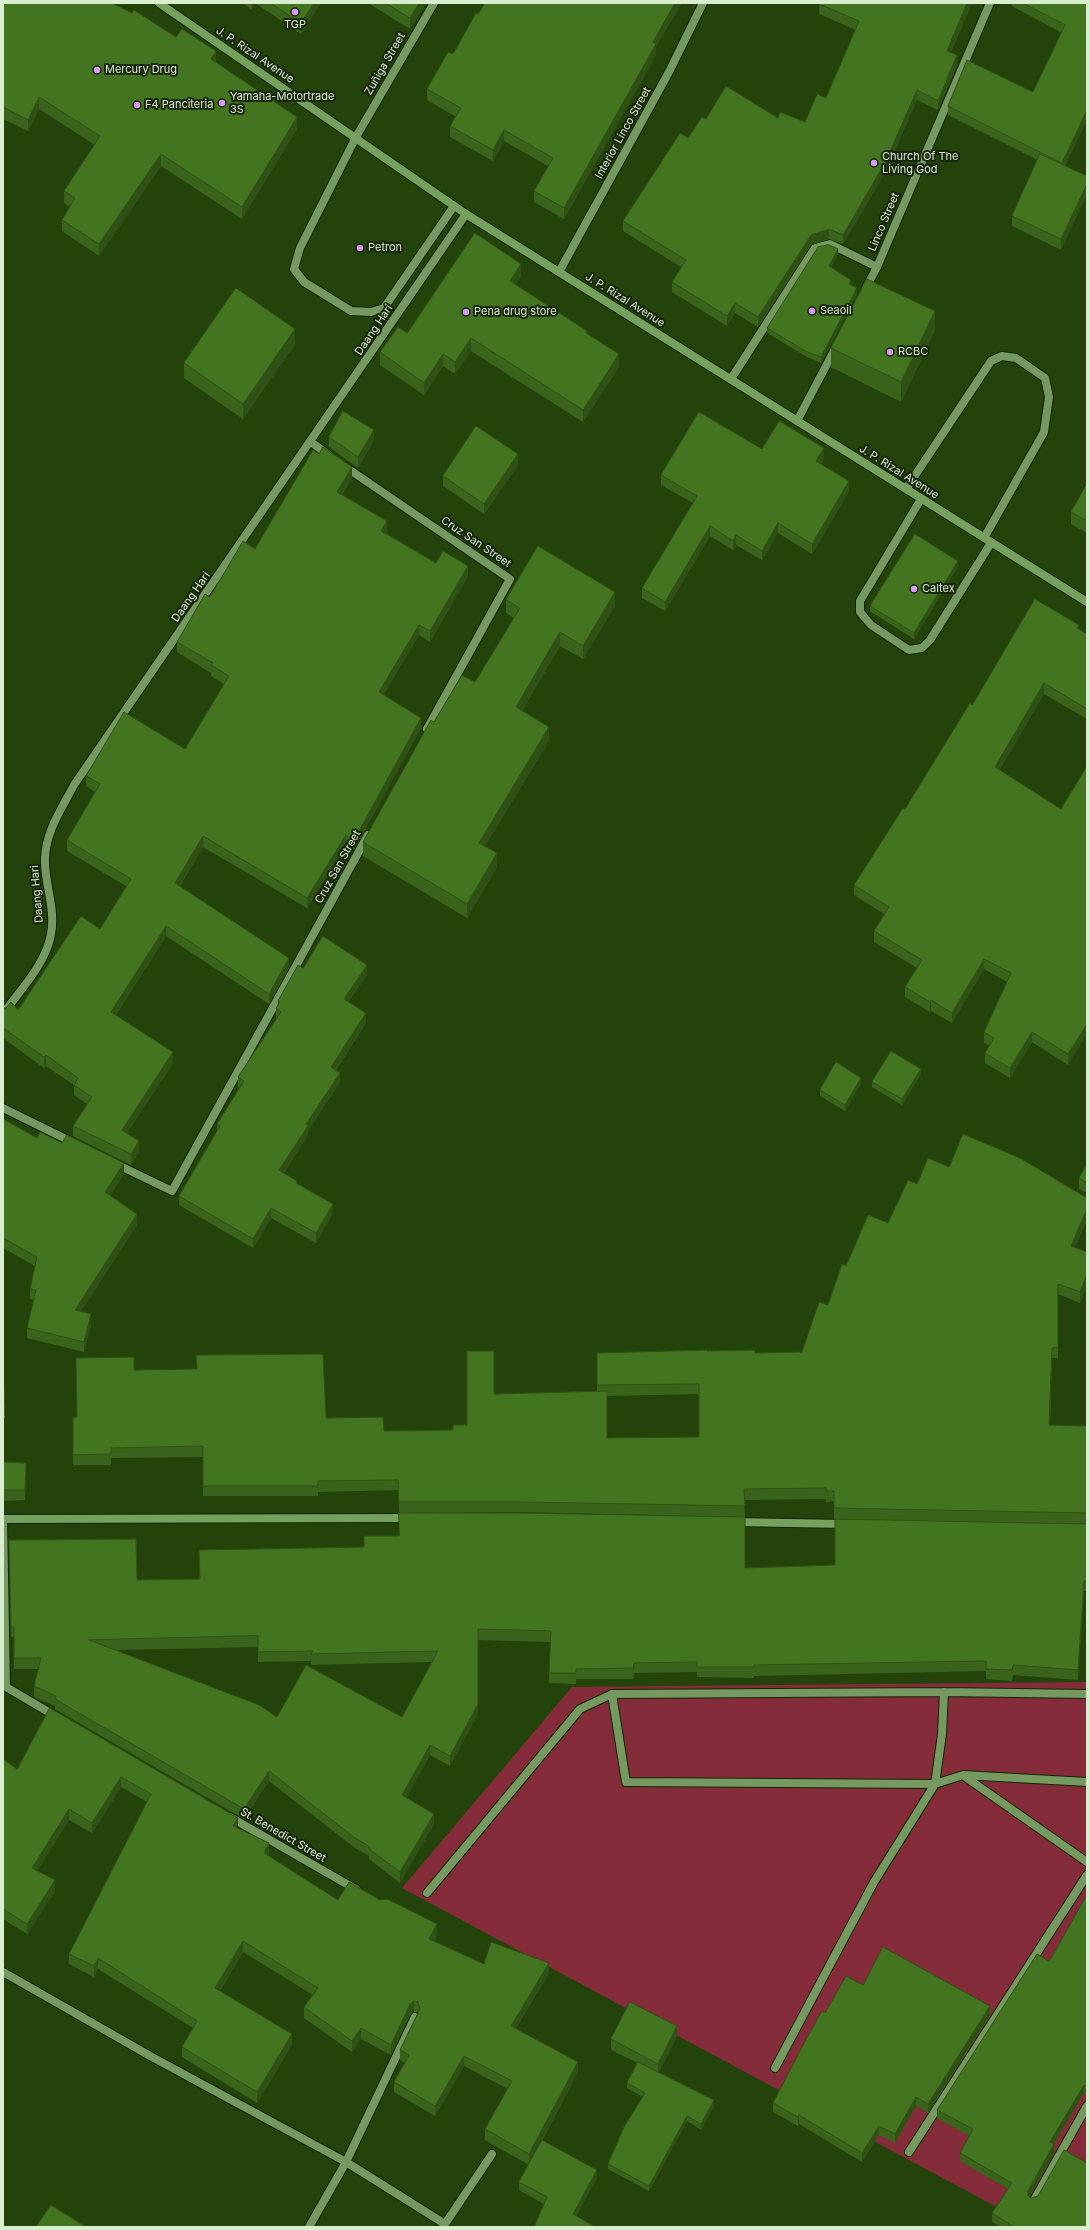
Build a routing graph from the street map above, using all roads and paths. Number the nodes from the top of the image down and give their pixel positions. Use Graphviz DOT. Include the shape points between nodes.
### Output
graph roads {
  1 [pos="159,3"];
  2 [pos="434,3"];
  3 [pos="703,3"];
  4 [pos="990,3"];
  5 [pos="356,137"];
  6 [pos="454,206"];
  7 [pos="466,214"];
  8 [pos="877,267"];
  9 [pos="559,272"];
  10 [pos="863,295"];
  11 [pos="841,337"];
  12 [pos="731,380"];
  13 [pos="797,421"];
  14 [pos="311,442"];
  15 [pos="906,489"];
  16 [pos="921,499"];
  17 [pos="988,540"];
  18 [pos="1087,602"];
  19 [pos="423,737"];
  20 [pos="373,826"];
  21 [pos="3,1014"];
  22 [pos="3,1108"];
  23 [pos="80,1146"];
  24 [pos="108,1160"];
  25 [pos="417,1518"];
  26 [pos="3,1519"];
  27 [pos="728,1522"];
  28 [pos="856,1524"];
  29 [pos="944,1692"];
  30 [pos="612,1694"];
  31 [pos="1087,1694"];
  32 [pos="68,1723"];
  33 [pos="964,1775"];
  34 [pos="1087,1782"];
  35 [pos="935,1784"];
  36 [pos="219,1811"];
  37 [pos="1087,1862"];
  38 [pos="1087,1875"];
  39 [pos="427,1893"];
  40 [pos="364,1895"];
  41 [pos="3,1972"];
  42 [pos="416,2017"];
  43 [pos="775,2068"];
  44 [pos="1087,2106"];
  45 [pos="909,2152"];
  46 [pos="492,2154"];
  47 [pos="346,2162"];
  48 [pos="1033,2202"];
  49 [pos="444,2226"];
  50 [pos="309,2227"];
  1 -- 5 [label="main road, J. P. Rizal Avenue"];
  2 -- 5 [label="street, Zuñiga Street"];
  3 -- 9 [label="street, Interior Linco Street" via="669,72"];
  4 -- 8 [label="street, Linco Street"];
  5 -- 6 [label="main road, J. P. Rizal Avenue"];
  5 -- 6 [label="street, Zuñiga Street" via="300,248 294,269 304,282 351,311 371,312 384,308"];
  6 -- 7 [label="main road, J. P. Rizal Avenue"];
  7 -- 9 [label="main road, J. P. Rizal Avenue"];
  7 -- 14 [label="street, Daang Hari"];
  8 -- 10 [label="street, Linco Street"];
  8 -- 12 [label="street" via="830,244 815,248"];
  9 -- 12 [label="main road, J. P. Rizal Avenue"];
  11 -- 13 [label="street"];
  12 -- 13 [label="main road, J. P. Rizal Avenue"];
  13 -- 15 [label="main road, J. P. Rizal Avenue"];
  14 -- 19 [label="street, Cruz San Street" via="510,579"];
  14 -- 21 [label="street, Daang Hari" via="74,785 51,828 45,858 52,905 51,933 45,955"];
  15 -- 16 [label="main road, J. P. Rizal Avenue"];
  15 -- 17 [label="street" via="991,361 1002,356 1016,358 1045,378 1049,397 1044,432"];
  16 -- 17 [label="main road, J. P. Rizal Avenue"];
  16 -- 17 [label="street" via="860,601 860,612 871,625 909,650 922,648 930,640"];
  17 -- 18 [label="main road, J. P. Rizal Avenue"];
  20 -- 24 [label="street, Cruz San Street" via="172,1191"];
  22 -- 23 [label="street"];
  25 -- 26 [label="main road"];
  26 -- 32 [label="street" via="6,1686"];
  27 -- 28 [label="main road"];
  29 -- 30 [label="street"];
  29 -- 31 [label="street"];
  29 -- 35 [label="street" via="942,1734"];
  30 -- 35 [label="street" via="626,1782"];
  30 -- 39 [label="street" via="580,1710"];
  33 -- 34 [label="street"];
  33 -- 35 [label="street"];
  33 -- 37 [label="street"];
  35 -- 43 [label="street" via="874,1882"];
  36 -- 40 [label="street, St. Benedict Street"];
  38 -- 45 [label="street"];
  41 -- 47 [label="street" via="152,2057"];
  42 -- 47 [label="street"];
  44 -- 48 [label="street"];
  46 -- 49 [label="street"];
  47 -- 49 [label="street"];
  47 -- 50 [label="street"];
}
